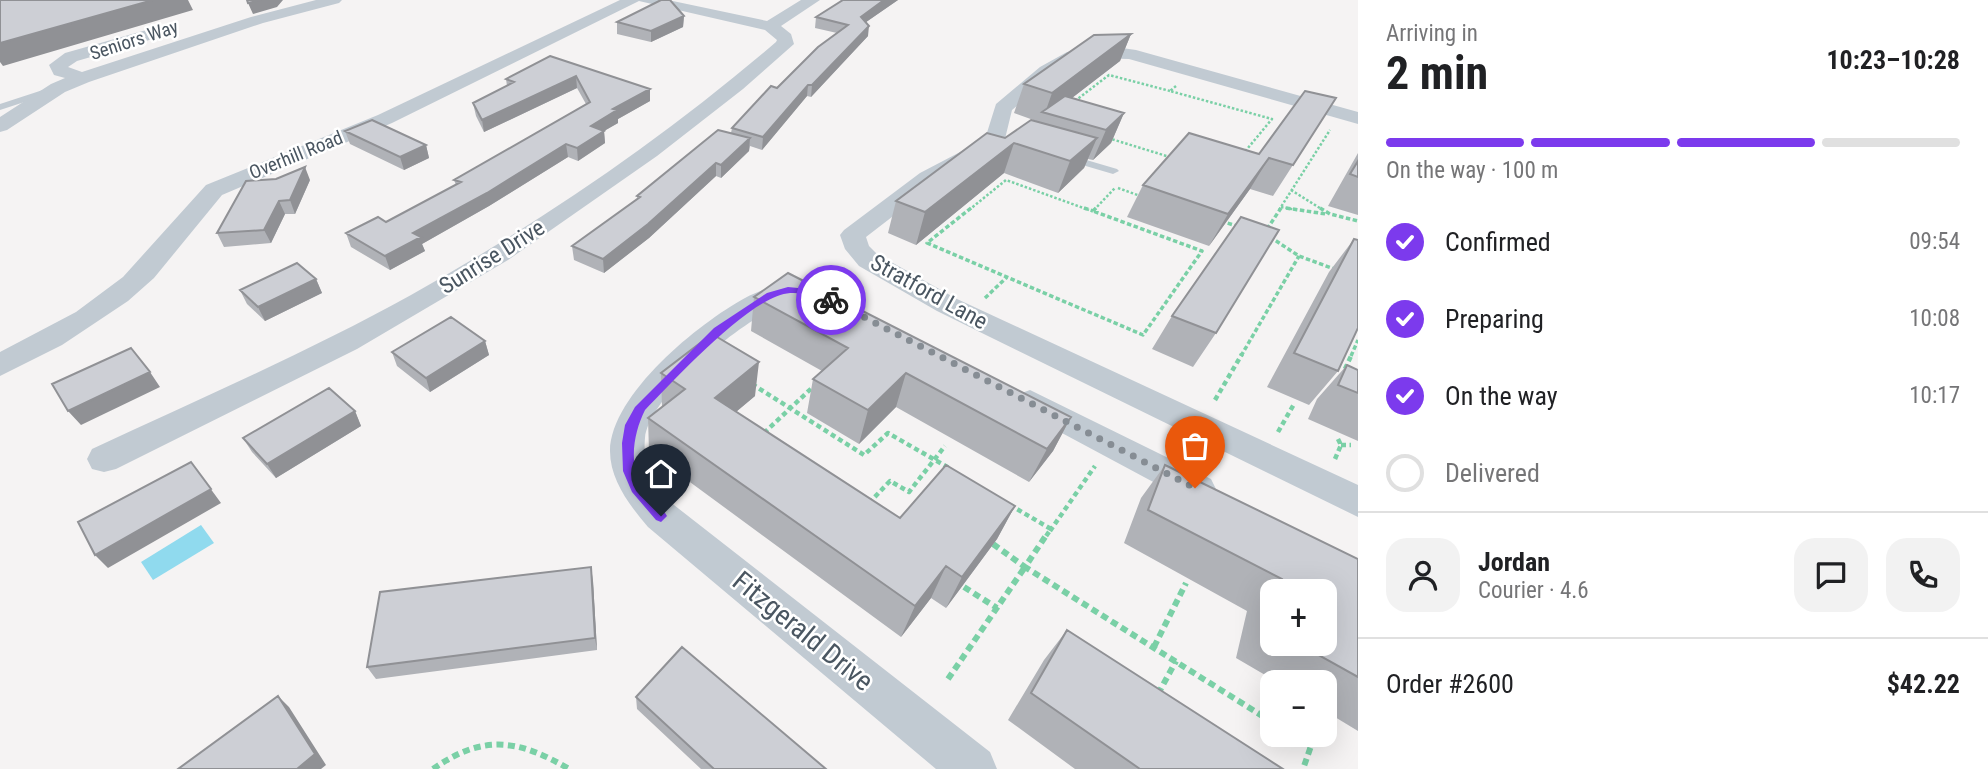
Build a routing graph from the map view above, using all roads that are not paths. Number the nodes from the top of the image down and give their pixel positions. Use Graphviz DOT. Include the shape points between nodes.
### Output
graph roads {
  1 [pos="331,0"];
  2 [pos="632,0"];
  3 [pos="646,0"];
  4 [pos="812,0"];
  5 [pos="769,26"];
  6 [pos="157,32"];
  7 [pos="82,78"];
  8 [pos="58,88"];
  9 [pos="0,107"];
  10 [pos="1358,118"];
  11 [pos="0,126"];
  12 [pos="1048,152"];
  13 [pos="1113,171"];
  14 [pos="826,298"];
  15 [pos="0,365"];
  16 [pos="998,386"];
  17 [pos="104,459"];
  18 [pos="1220,501"];
  19 [pos="1358,502"];
  20 [pos="973,769"];
  1 -- 7 [label="street, Seniors Way"];
  2 -- 15 [label="street, Overhill Road" via="397,114 214,190 133,283 90,315"];
  3 -- 5 [label="street"];
  4 -- 5 [label="street"];
  5 -- 17 [label="street, Sunrise Drive" via="785,38 785,44 646,155 564,213 380,324"];
  6 -- 7 [label="street" via="58,65 60,71"];
  7 -- 8 [label="street, Seniors Way"];
  8 -- 9 [label="lane"];
  8 -- 11 [label="street, Seniors Way"];
  10 -- 19 [label="street, Stratford Lane" via="1130,54 1098,50 1073,54 1003,108 1003,139 928,178 853,235 859,252 947,305"];
  12 -- 13 [label="lane"];
  14 -- 20 [label="street, Fitzgerald Drive" via="788,290 771,295 718,330 641,407 631,425 630,471 637,488 661,516"];
  16 -- 18 [label="street"];
}
